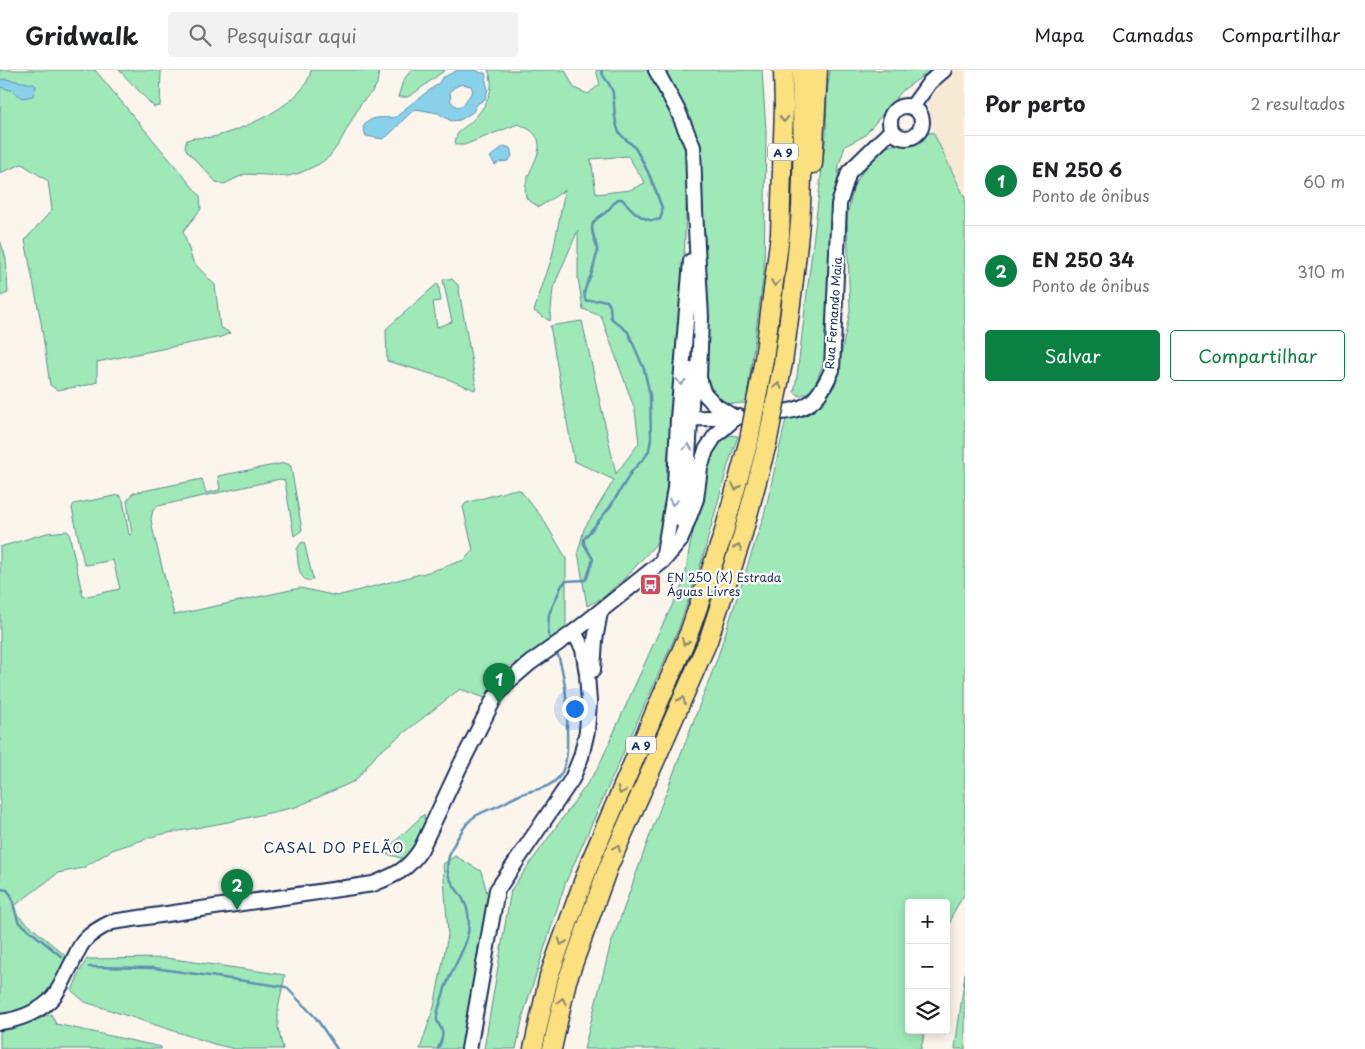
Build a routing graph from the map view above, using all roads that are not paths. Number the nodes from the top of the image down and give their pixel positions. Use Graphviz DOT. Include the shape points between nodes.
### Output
graph roads {
  1 [pos="656,70"];
  2 [pos="782,70"];
  3 [pos="801,70"];
  4 [pos="818,70"];
  5 [pos="944,70"];
  6 [pos="912,107"];
  7 [pos="892,130"];
  8 [pos="801,207"];
  9 [pos="695,211"];
  10 [pos="698,266"];
  11 [pos="735,418"];
  12 [pos="684,419"];
  13 [pos="663,561"];
  14 [pos="600,612"];
  15 [pos="579,628"];
  16 [pos="595,640"];
  17 [pos="588,731"];
  18 [pos="0,1022"];
  19 [pos="469,1049"];
  20 [pos="533,1049"];
  21 [pos="552,1049"];
  1 -- 9 [label="main road" via="694,147"];
  2 -- 20 [label="highway, A 9, one-way, bridge" via="780,235 764,359 749,440 723,535 689,633 591,860 549,976"];
  3 -- 8 [label="highway, A 9"];
  4 -- 8 [label="highway" via="812,176"];
  5 -- 6 [label="main road" via="930,82"];
  6 -- 7 [label="main road" via="896,109 890,119"];
  6 -- 7 [label="main road" via="922,118 919,132 905,138"];
  7 -- 11 [label="main road, Rua Fernando Maia" via="849,172 839,204 832,370 823,390 810,404 794,411"];
  21 -- 8 [label="highway, A 9, one-way, bridge" via="567,981 608,868 708,641 741,541 767,444 783,363"];
  9 -- 10 [label="main road"];
  9 -- 12 [label="main road, one-way"];
  10 -- 11 [label="main road" via="701,317 699,378 703,392 716,406"];
  10 -- 12 [label="main road"];
  11 -- 12 [label="main road, Rua Fernando Maia"];
  11 -- 13 [label="main road" via="715,436 706,450 696,499 680,542"];
  12 -- 13 [label="main road" via="686,493 678,534"];
  13 -- 14 [label="main road"];
  14 -- 15 [label="main road"];
  14 -- 16 [label="main road"];
  15 -- 16 [label="main road"];
  15 -- 17 [label="main road" via="587,674"];
  15 -- 18 [label="main road" via="508,682 495,697 421,849 414,861 397,875 373,884 112,922 83,942 60,987 46,1004 32,1013"];
  16 -- 17 [label="main road"];
  17 -- 19 [label="main road" via="572,780 497,890"];
}
